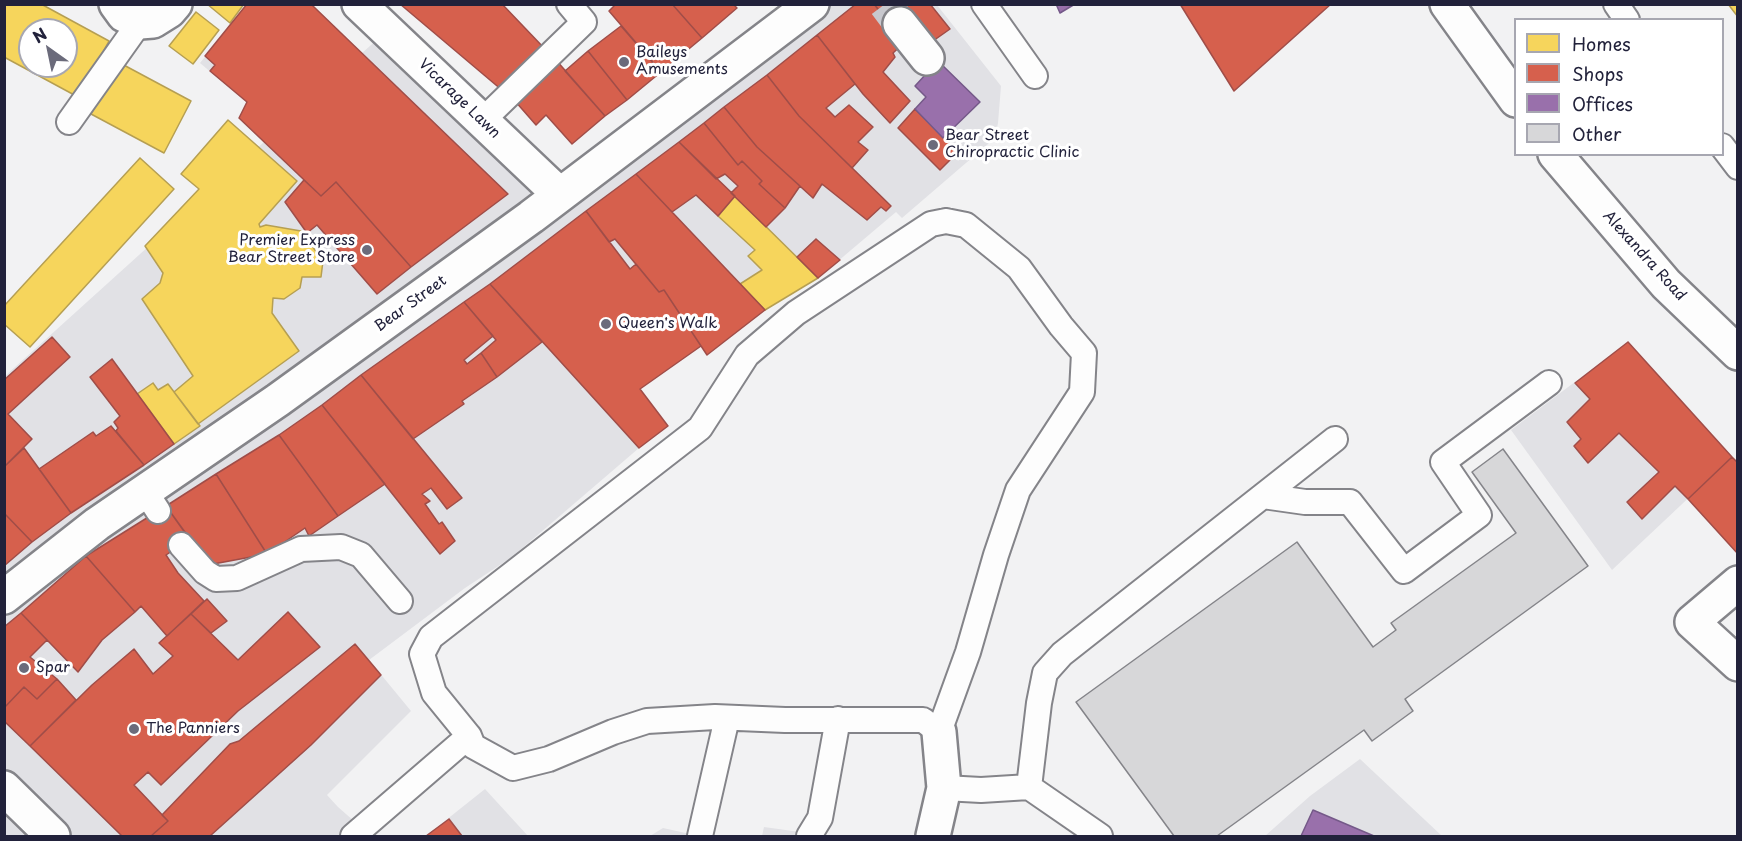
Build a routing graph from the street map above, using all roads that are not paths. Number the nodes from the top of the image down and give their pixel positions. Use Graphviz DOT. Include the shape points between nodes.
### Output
graph roads {
  1 [pos="175,4"];
  2 [pos="359,4"];
  3 [pos="568,4"];
  4 [pos="984,4"];
  5 [pos="1447,4"];
  6 [pos="1616,4"];
  7 [pos="808,6"];
  8 [pos="128,13"];
  9 [pos="1626,18"];
  10 [pos="900,24"];
  11 [pos="927,58"];
  12 [pos="1035,76"];
  13 [pos="1514,99"];
  14 [pos="482,121"];
  15 [pos="69,122"];
  16 [pos="1724,149"];
  17 [pos="1557,156"];
  18 [pos="1737,167"];
  19 [pos="559,194"];
  20 [pos="1731,337"];
  21 [pos="1549,383"];
  22 [pos="1335,439"];
  23 [pos="1263,496"];
  24 [pos="181,545"];
  25 [pos="1737,583"];
  26 [pos="4,597"];
  27 [pos="400,601"];
  28 [pos="1737,664"];
  29 [pos="727,718"];
  30 [pos="838,719"];
  31 [pos="939,732"];
  32 [pos="469,736"];
  33 [pos="1029,786"];
  34 [pos="4,788"];
  35 [pos="944,788"];
  36 [pos="53,837"];
  37 [pos="353,837"];
  38 [pos="700,837"];
  39 [pos="809,837"];
  40 [pos="933,837"];
  41 [pos="1100,837"];
  1 -- 8 [label="street" via="153,21"];
  2 -- 14 [label="street, Vicarage Lawn"];
  3 -- 14 [label="lane" via="584,21"];
  4 -- 12 [label="lane"];
  5 -- 13 [label="street"];
  6 -- 9 [label="lane"];
  7 -- 19 [label="street, Bear Street"];
  8 -- 15 [label="lane"];
  10 -- 11 [label="street"];
  14 -- 19 [label="street, Vicarage Lawn"];
  16 -- 18 [label="lane"];
  17 -- 20 [label="street, Alexandra Road" via="1666,284"];
  19 -- 26 [label="street, Bear Street" via="278,400 152,501 97,524"];
  21 -- 23 [label="lane" via="1443,462 1479,515 1404,571 1350,502 1305,502"];
  22 -- 23 [label="lane"];
  23 -- 33 [label="lane" via="1062,654 1045,673"];
  24 -- 27 [label="lane" via="216,579 237,578 301,549 341,547 361,555"];
  25 -- 28 [label="street" via="1692,622"];
  29 -- 30 [label="lane"];
  29 -- 32 [label="lane" via="647,721 549,759 513,768 473,746"];
  29 -- 38 [label="lane"];
  30 -- 31 [label="lane" via="923,720"];
  30 -- 39 [label="lane" via="820,818"];
  31 -- 32 [label="lane" via="1018,490 1082,392 1084,353 1019,268 966,225 946,221 931,224 796,313 747,355 700,428 431,637 422,654 434,693"];
  31 -- 35 [label="street"];
  32 -- 37 [label="lane"];
  33 -- 35 [label="lane"];
  33 -- 41 [label="lane"];
  34 -- 36 [label="street"];
  35 -- 40 [label="street"];
}
